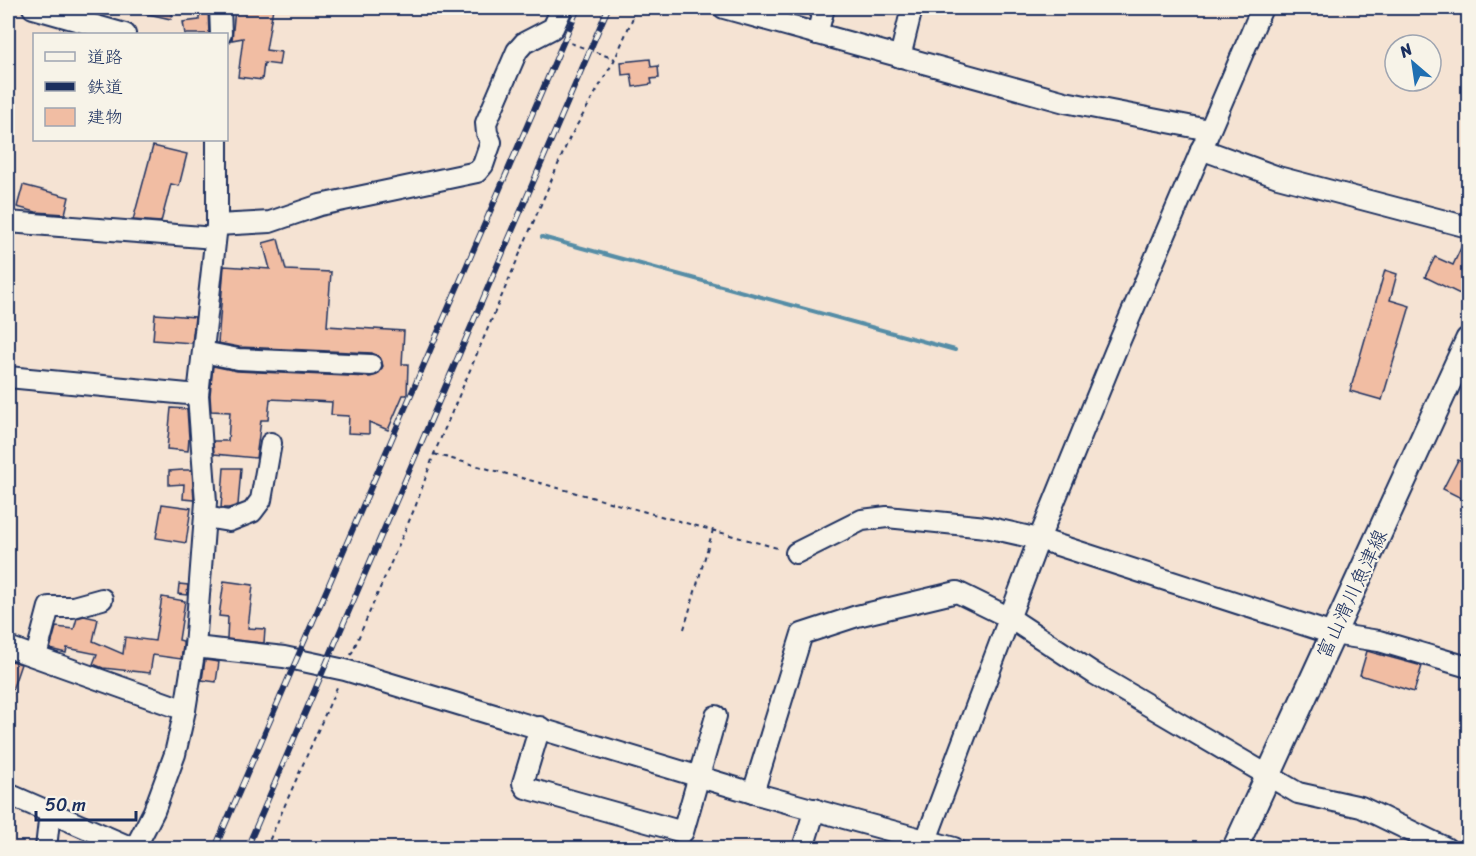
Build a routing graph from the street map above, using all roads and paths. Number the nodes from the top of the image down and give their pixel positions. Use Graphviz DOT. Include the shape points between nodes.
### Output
graph roads {
  1 [pos="33,8"];
  2 [pos="220,8"];
  3 [pos="562,8"];
  4 [pos="637,8"];
  5 [pos="724,8"];
  6 [pos="824,8"];
  7 [pos="912,8"];
  8 [pos="1262,8"];
  9 [pos="121,33"];
  10 [pos="221,33"];
  11 [pos="817,34"];
  12 [pos="532,39"];
  13 [pos="900,57"];
  14 [pos="615,59"];
  15 [pos="1209,130"];
  16 [pos="217,141"];
  17 [pos="1201,149"];
  18 [pos="8,222"];
  19 [pos="1468,227"];
  20 [pos="216,232"];
  21 [pos="1468,340"];
  22 [pos="203,352"];
  23 [pos="371,365"];
  24 [pos="8,376"];
  25 [pos="198,395"];
  26 [pos="271,443"];
  27 [pos="434,454"];
  28 [pos="205,518"];
  29 [pos="713,530"];
  30 [pos="1039,539"];
  31 [pos="796,553"];
  32 [pos="102,599"];
  33 [pos="1010,618"];
  34 [pos="684,629"];
  35 [pos="1333,634"];
  36 [pos="8,647"];
  37 [pos="195,647"];
  38 [pos="36,656"];
  39 [pos="1468,667"];
  40 [pos="345,670"];
  41 [pos="185,710"];
  42 [pos="716,716"];
  43 [pos="540,727"];
  44 [pos="1268,776"];
  45 [pos="700,777"];
  46 [pos="753,793"];
  47 [pos="8,794"];
  48 [pos="815,809"];
  49 [pos="50,813"];
  50 [pos="925,844"];
  51 [pos="46,849"];
  52 [pos="134,849"];
  53 [pos="266,849"];
  54 [pos="803,849"];
  55 [pos="954,849"];
  56 [pos="1235,849"];
  57 [pos="1446,849"];
  1 -- 9 [label="street"];
  2 -- 10 [label="street"];
  3 -- 12 [label="street" via="553,28"];
  4 -- 14 [label="path"];
  5 -- 11 [label="street"];
  6 -- 11 [label="street"];
  7 -- 13 [label="street"];
  8 -- 15 [label="street"];
  11 -- 13 [label="street"];
  12 -- 14 [label="path" via="557,38"];
  12 -- 20 [label="street" via="517,51 486,123 491,141 477,172 320,205 270,222"];
  13 -- 15 [label="street" via="1065,102"];
  14 -- 27 [label="path" via="569,139"];
  15 -- 17 [label="street"];
  16 -- 20 [label="street"];
  17 -- 19 [label="street" via="1278,177"];
  17 -- 30 [label="street"];
  18 -- 20 [label="street"];
  20 -- 22 [label="street"];
  21 -- 35 [label="main road, 富山滑川魚津線"];
  22 -- 23 [label="street" via="238,359"];
  22 -- 25 [label="street"];
  24 -- 25 [label="street"];
  25 -- 28 [label="street"];
  26 -- 28 [label="street" via="261,500 252,512 229,521"];
  27 -- 29 [label="path"];
  27 -- 40 [label="path"];
  28 -- 37 [label="street"];
  29 -- 31 [label="path"];
  29 -- 34 [label="path"];
  30 -- 31 [label="street" via="986,527 887,517 862,520"];
  30 -- 33 [label="street"];
  30 -- 35 [label="street"];
  32 -- 38 [label="street" via="73,607 49,607"];
  33 -- 44 [label="street" via="1095,674"];
  33 -- 46 [label="street" via="957,592 802,634"];
  33 -- 50 [label="street"];
  35 -- 39 [label="street" via="1379,641"];
  35 -- 44 [label="main road, 富山滑川魚津線"];
  36 -- 38 [label="street"];
  37 -- 40 [label="street" via="284,657"];
  37 -- 41 [label="street"];
  38 -- 41 [label="street"];
  40 -- 43 [label="street"];
  40 -- 53 [label="path"];
  41 -- 52 [label="street" via="175,754 154,811"];
  42 -- 45 [label="street"];
  43 -- 45 [label="street"];
  43 -- 45 [label="street" via="523,783 526,788 683,832"];
  44 -- 56 [label="main road, 富山滑川魚津線"];
  44 -- 57 [label="street" via="1298,793 1360,807"];
  45 -- 46 [label="street"];
  46 -- 48 [label="street"];
  47 -- 49 [label="street"];
  48 -- 50 [label="street"];
  48 -- 54 [label="street"];
  49 -- 51 [label="street"];
  49 -- 52 [label="street"];
  50 -- 55 [label="street"];
}
